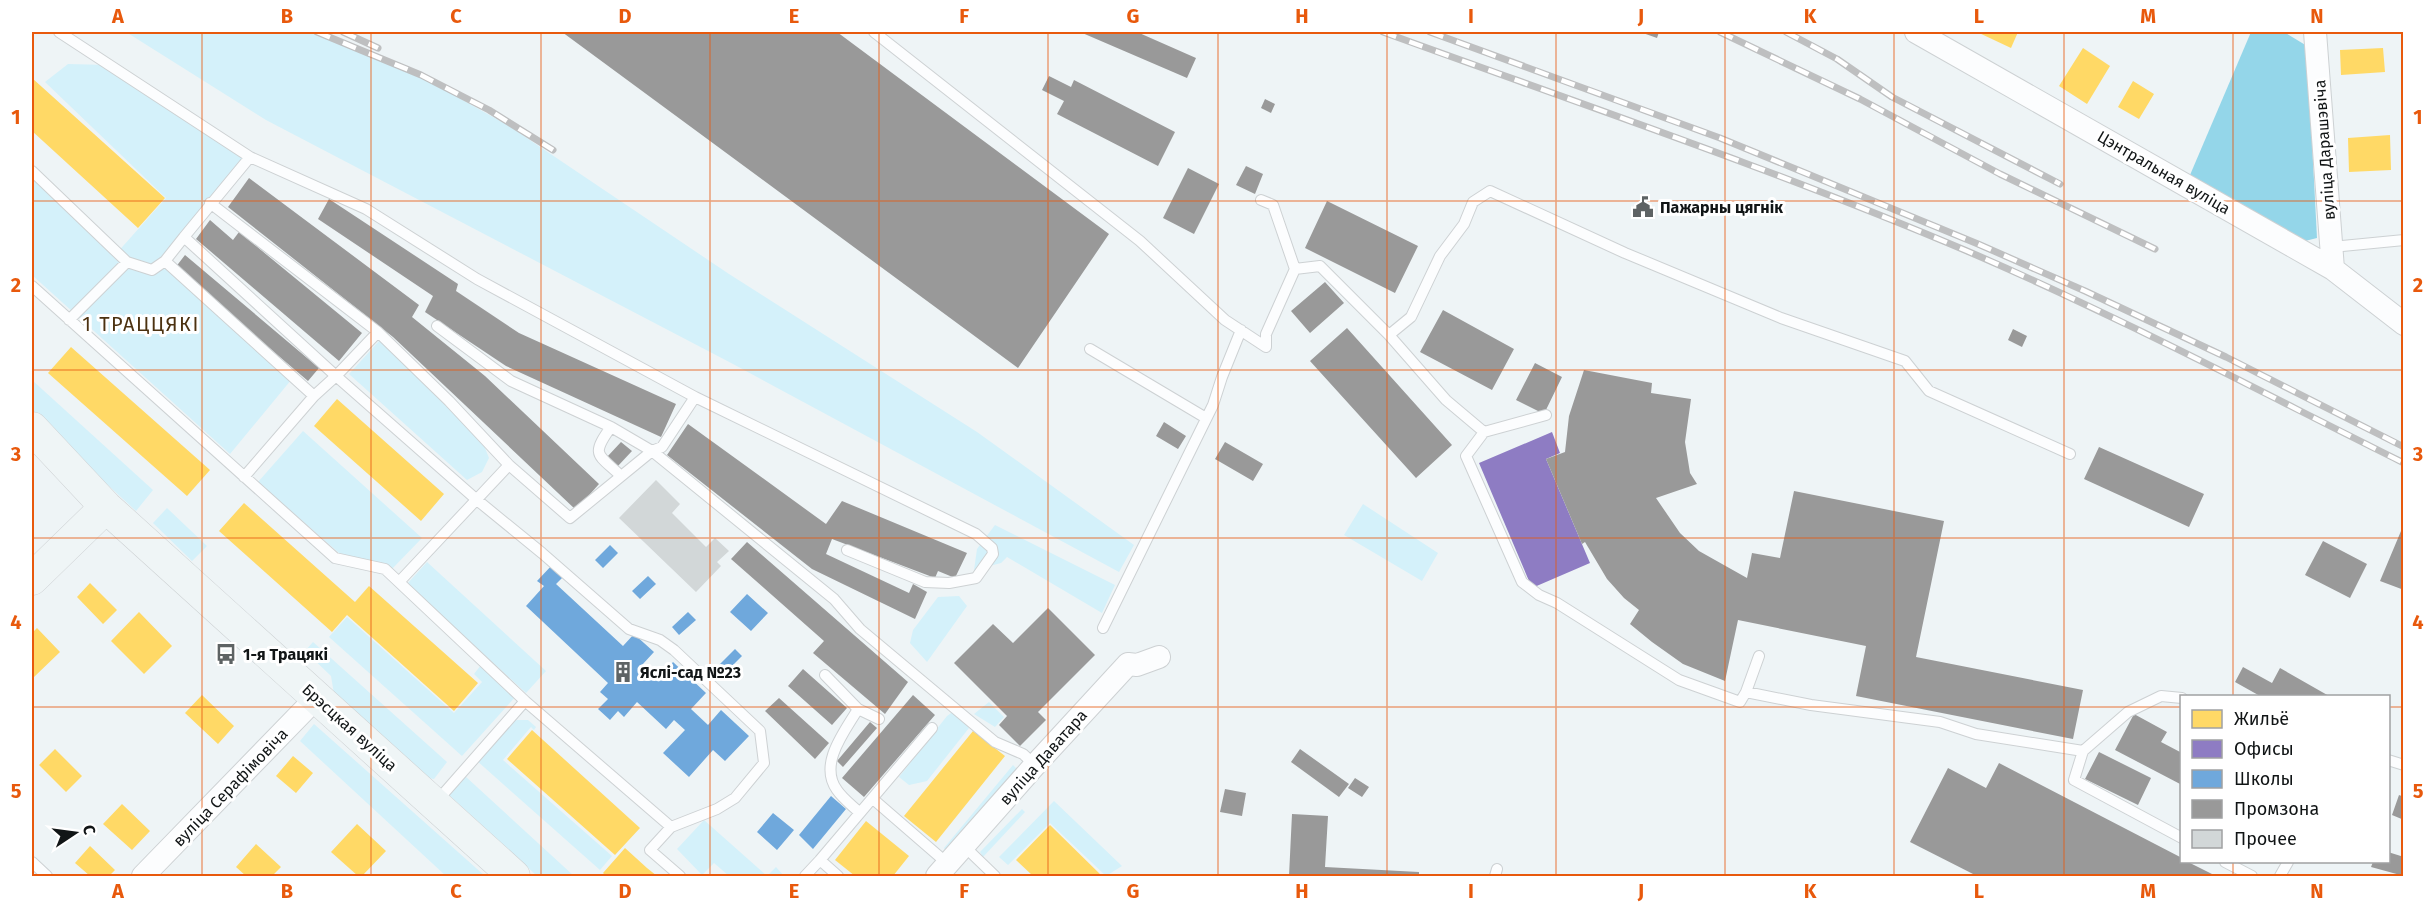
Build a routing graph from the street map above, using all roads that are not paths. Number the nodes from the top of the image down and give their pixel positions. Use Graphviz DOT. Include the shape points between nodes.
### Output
graph roads {
  1 [pos="59,32"];
  2 [pos="874,32"];
  3 [pos="1916,32"];
  4 [pos="2312,34"];
  5 [pos="250,157"];
  6 [pos="32,171"];
  7 [pos="1261,200"];
  8 [pos="210,203"];
  9 [pos="184,237"];
  10 [pos="2403,240"];
  11 [pos="2332,258"];
  12 [pos="165,261"];
  13 [pos="127,262"];
  14 [pos="1294,269"];
  15 [pos="32,286"];
  16 [pos="69,320"];
  17 [pos="2403,324"];
  18 [pos="437,326"];
  19 [pos="1241,330"];
  20 [pos="378,332"];
  21 [pos="1389,335"];
  22 [pos="1090,349"];
  23 [pos="336,376"];
  24 [pos="314,396"];
  25 [pos="695,397"];
  26 [pos="1546,415"];
  27 [pos="1206,418"];
  28 [pos="32,428"];
  29 [pos="611,428"];
  30 [pos="1484,432"];
  31 [pos="32,449"];
  32 [pos="652,451"];
  33 [pos="2070,454"];
  34 [pos="509,465"];
  35 [pos="621,476"];
  36 [pos="244,477"];
  37 [pos="477,500"];
  38 [pos="106,507"];
  39 [pos="847,550"];
  40 [pos="32,579"];
  41 [pos="399,582"];
  42 [pos="1103,628"];
  43 [pos="1759,656"];
  44 [pos="1159,657"];
  45 [pos="825,675"];
  46 [pos="1746,692"];
  47 [pos="317,697"];
  48 [pos="2180,698"];
  49 [pos="525,701"];
  50 [pos="858,709"];
  51 [pos="879,718"];
  52 [pos="932,729"];
  53 [pos="2083,751"];
  54 [pos="1035,765"];
  55 [pos="873,799"];
  56 [pos="435,803"];
  57 [pos="860,813"];
  58 [pos="671,827"];
  59 [pos="2180,837"];
  60 [pos="964,846"];
  61 [pos="820,860"];
  62 [pos="32,862"];
  63 [pos="2228,863"];
  64 [pos="943,870"];
  65 [pos="47,876"];
  66 [pos="143,876"];
  67 [pos="514,876"];
  68 [pos="680,876"];
  69 [pos="805,876"];
  70 [pos="838,876"];
  71 [pos="995,876"];
  72 [pos="2252,876"];
  1 -- 5 [label="lane"];
  2 -- 19 [label="lane" via="1140,241 1225,320"];
  3 -- 11 [label="street, Цэнтральная вуліца"];
  4 -- 11 [label="street, вуліца Дарашэвіча"];
  5 -- 8 [label="lane"];
  5 -- 25 [label="lane" via="366,209 477,279"];
  6 -- 13 [label="lane"];
  7 -- 14 [label="lane" via="1273,205"];
  8 -- 9 [label="lane"];
  8 -- 20 [label="lane"];
  9 -- 12 [label="lane"];
  9 -- 23 [label="lane"];
  10 -- 11 [label="lane"];
  11 -- 17 [label="street, Цэнтральная вуліца"];
  12 -- 13 [label="lane" via="152,270"];
  12 -- 24 [label="lane"];
  13 -- 16 [label="lane"];
  14 -- 19 [label="lane" via="1266,334 1266,346"];
  14 -- 21 [label="lane" via="1320,266"];
  15 -- 16 [label="lane"];
  16 -- 36 [label="lane"];
  18 -- 29 [label="lane" via="511,381"];
  19 -- 27 [label="lane"];
  20 -- 23 [label="lane"];
  20 -- 34 [label="lane"];
  21 -- 30 [label="lane" via="1446,400"];
  21 -- 33 [label="lane" via="1411,317 1440,256 1464,224 1473,202 1490,191 1625,254 1780,318 1905,361 1929,390"];
  22 -- 27 [label="lane"];
  23 -- 24 [label="lane"];
  23 -- 37 [label="lane"];
  24 -- 36 [label="lane"];
  25 -- 32 [label="lane" via="662,447"];
  25 -- 39 [label="lane" via="976,534 992,548 993,554 976,578 949,583 925,582"];
  26 -- 30 [label="lane"];
  27 -- 42 [label="lane"];
  28 -- 38 [label="main road, Брэсцкая вуліца"];
  29 -- 32 [label="lane"];
  29 -- 35 [label="lane" via="597,451"];
  30 -- 46 [label="lane" via="1466,456 1522,582 1679,680 1740,702"];
  31 -- 38 [label="main road, Брэсцкая вуліца"];
  32 -- 35 [label="lane"];
  32 -- 54 [label="lane" via="834,599 860,629 995,742 1023,754"];
  34 -- 35 [label="lane" via="570,518"];
  34 -- 37 [label="lane"];
  36 -- 41 [label="lane" via="335,558 385,569"];
  37 -- 41 [label="lane"];
  37 -- 58 [label="lane" via="629,629 660,640 674,650 760,731 764,763 735,798"];
  38 -- 40 [label="main road"];
  38 -- 47 [label="main road, Брэсцкая вуліца"];
  41 -- 49 [label="lane"];
  43 -- 46 [label="lane"];
  44 -- 54 [label="street, вуліца Даватара" via="1128,664"];
  45 -- 50 [label="lane"];
  46 -- 53 [label="lane" via="1810,705 1940,722 1976,734"];
  47 -- 56 [label="main road, Брэсцкая вуліца"];
  47 -- 66 [label="street, вуліца Серафімовіча"];
  48 -- 53 [label="lane" via="2161,696 2128,712"];
  49 -- 56 [label="lane"];
  49 -- 58 [label="lane"];
  50 -- 51 [label="lane"];
  50 -- 57 [label="lane" via="834,750 832,764 836,790"];
  52 -- 55 [label="lane"];
  53 -- 59 [label="lane" via="2074,780"];
  54 -- 60 [label="street, вуліца Даватара"];
  55 -- 57 [label="lane"];
  55 -- 64 [label="lane"];
  56 -- 67 [label="main road, Брэсцкая вуліца"];
  57 -- 61 [label="lane"];
  58 -- 68 [label="lane" via="650,850"];
  60 -- 64 [label="street, вуліца Даватара"];
  60 -- 71 [label="lane"];
  61 -- 69 [label="lane"];
  61 -- 70 [label="lane"];
  62 -- 65 [label="lane"];
  63 -- 72 [label="lane"];
}
